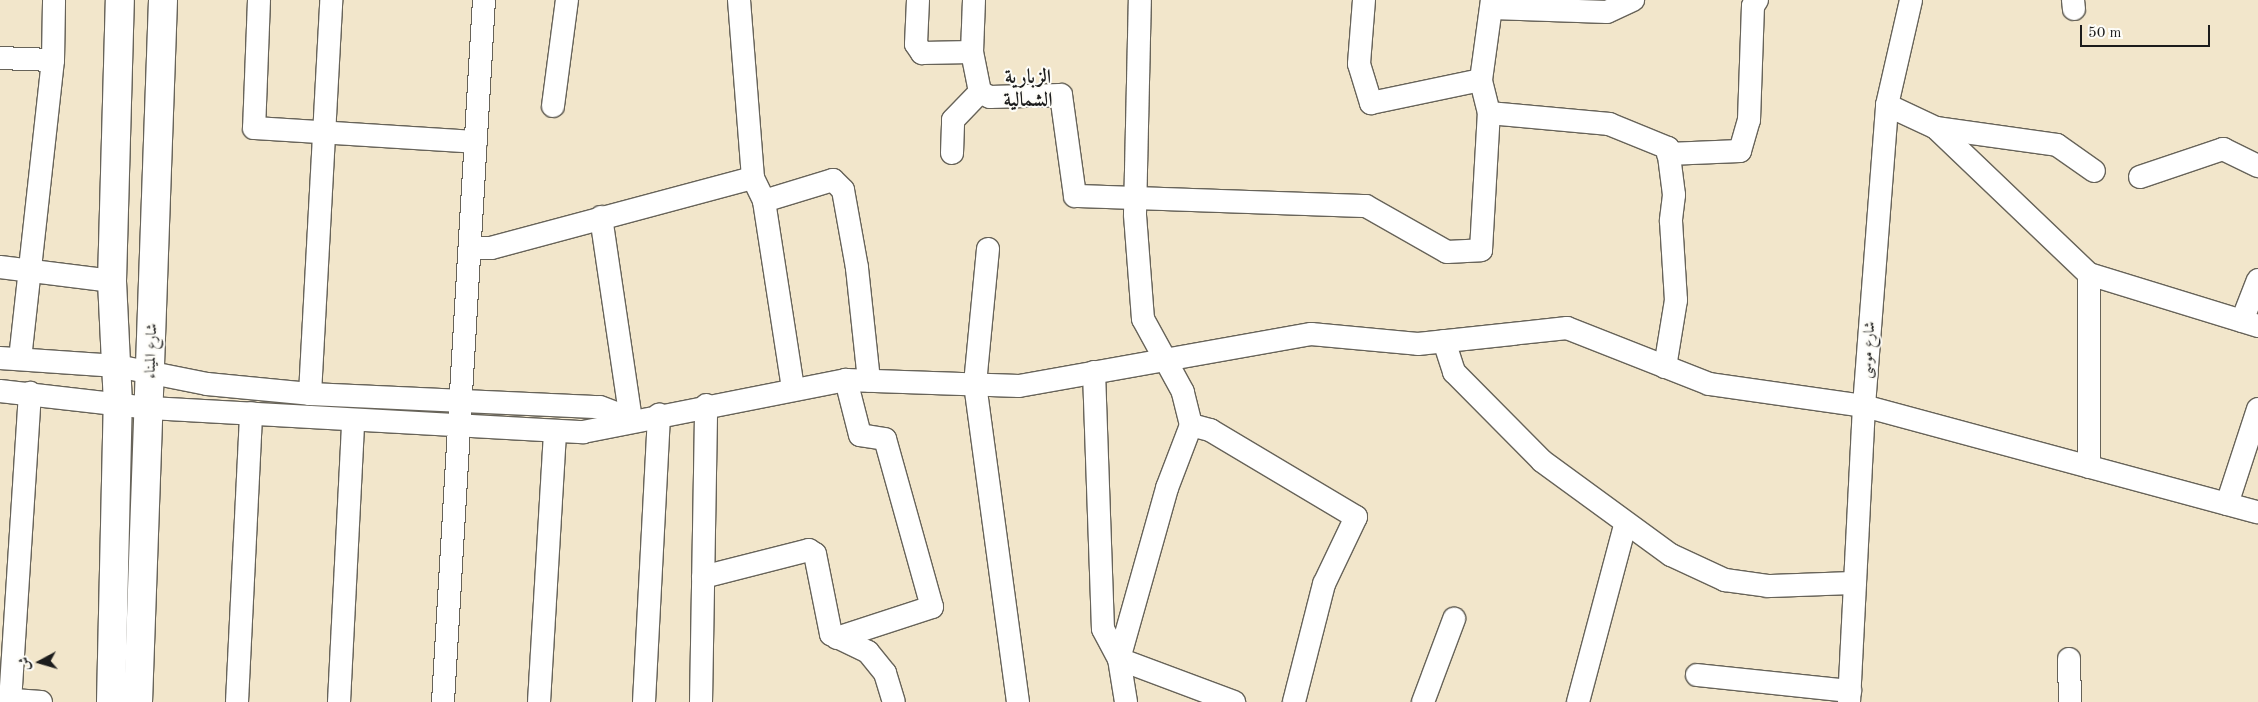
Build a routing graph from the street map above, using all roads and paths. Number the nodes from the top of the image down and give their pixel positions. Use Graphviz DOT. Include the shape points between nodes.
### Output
graph roads {
  1 [pos="54,0"];
  2 [pos="120,0"];
  3 [pos="163,0"];
  4 [pos="259,0"];
  5 [pos="332,0"];
  6 [pos="484,0"];
  7 [pos="567,0"];
  8 [pos="739,0"];
  9 [pos="918,0"];
  10 [pos="974,0"];
  11 [pos="1140,0"];
  12 [pos="1364,0"];
  13 [pos="1633,0"];
  14 [pos="1757,0"];
  15 [pos="1911,0"];
  16 [pos="1492,4"];
  17 [pos="972,52"];
  18 [pos="0,58"];
  19 [pos="53,60"];
  20 [pos="1482,80"];
  21 [pos="980,92"];
  22 [pos="553,106"];
  23 [pos="1887,106"];
  24 [pos="1489,113"];
  25 [pos="1936,128"];
  26 [pos="321,134"];
  27 [pos="476,142"];
  28 [pos="952,153"];
  29 [pos="1668,154"];
  30 [pos="2258,166"];
  31 [pos="2094,172"];
  32 [pos="2140,177"];
  33 [pos="753,178"];
  34 [pos="1136,198"];
  35 [pos="764,201"];
  36 [pos="601,217"];
  37 [pos="471,248"];
  38 [pos="988,248"];
  39 [pos="0,267"];
  40 [pos="32,272"];
  41 [pos="2089,274"];
  42 [pos="2258,280"];
  43 [pos="112,281"];
  44 [pos="2250,323"];
  45 [pos="1444,341"];
  46 [pos="10,358"];
  47 [pos="1165,360"];
  48 [pos="117,366"];
  49 [pos="1665,367"];
  50 [pos="1094,372"];
  51 [pos="152,373"];
  52 [pos="846,380"];
  53 [pos="869,380"];
  54 [pos="975,384"];
  55 [pos="793,388"];
  56 [pos="0,391"];
  57 [pos="30,393"];
  58 [pos="310,394"];
  59 [pos="464,402"];
  60 [pos="118,404"];
  61 [pos="706,405"];
  62 [pos="1864,406"];
  63 [pos="150,408"];
  64 [pos="2258,409"];
  65 [pos="251,413"];
  66 [pos="659,414"];
  67 [pos="631,419"];
  68 [pos="353,421"];
  69 [pos="1191,425"];
  70 [pos="461,428"];
  71 [pos="555,432"];
  72 [pos="2090,467"];
  73 [pos="2227,504"];
  74 [pos="2258,512"];
  75 [pos="1625,525"];
  76 [pos="703,577"];
  77 [pos="1855,583"];
  78 [pos="1454,619"];
  79 [pos="837,638"];
  80 [pos="1118,659"];
  81 [pos="2069,659"];
  82 [pos="1697,675"];
  83 [pos="1850,696"];
  84 [pos="7,700"];
  85 [pos="41,702"];
  86 [pos="112,702"];
  87 [pos="138,702"];
  88 [pos="237,702"];
  89 [pos="339,702"];
  90 [pos="443,702"];
  91 [pos="539,702"];
  92 [pos="644,702"];
  93 [pos="701,702"];
  94 [pos="894,702"];
  95 [pos="1018,702"];
  96 [pos="1126,702"];
  97 [pos="1234,702"];
  98 [pos="1294,702"];
  99 [pos="1423,702"];
  100 [pos="1578,702"];
  101 [pos="2070,702"];
  1 -- 19 [label="street"];
  2 -- 43 [label="highway"];
  3 -- 51 [label="highway, شارع الميناء"];
  4 -- 26 [label="street" via="254,128"];
  5 -- 26 [label="street"];
  6 -- 27 [label="street"];
  7 -- 22 [label="street"];
  8 -- 33 [label="street"];
  9 -- 17 [label="street" via="916,44 922,52"];
  10 -- 17 [label="street"];
  11 -- 34 [label="street"];
  12 -- 20 [label="street" via="1360,64 1371,103"];
  13 -- 16 [label="street" via="1607,12"];
  14 -- 29 [label="street" via="1753,6 1749,120 1740,151"];
  15 -- 23 [label="street, شارع موسى"];
  16 -- 20 [label="street"];
  17 -- 21 [label="street"];
  18 -- 19 [label="street"];
  19 -- 40 [label="street"];
  20 -- 24 [label="street"];
  21 -- 28 [label="street" via="953,120"];
  21 -- 34 [label="street" via="990,97 1056,92 1061,95 1075,196"];
  23 -- 25 [label="street"];
  23 -- 62 [label="street, شارع موسى"];
  24 -- 29 [label="street" via="1609,124 1668,148"];
  24 -- 34 [label="street" via="1481,250 1447,252 1366,206"];
  25 -- 31 [label="street" via="2057,145"];
  25 -- 41 [label="street"];
  26 -- 27 [label="street"];
  26 -- 58 [label="street"];
  27 -- 37 [label="street"];
  29 -- 49 [label="street" via="1674,195 1671,221 1676,300"];
  30 -- 32 [label="street" via="2223,149"];
  33 -- 35 [label="street"];
  33 -- 36 [label="street"];
  34 -- 47 [label="street" via="1143,319"];
  35 -- 53 [label="street" via="833,180 843,190"];
  35 -- 55 [label="street"];
  36 -- 37 [label="street" via="491,248"];
  36 -- 67 [label="street"];
  37 -- 59 [label="street"];
  38 -- 54 [label="street"];
  39 -- 40 [label="street"];
  40 -- 43 [label="street"];
  40 -- 46 [label="street"];
  41 -- 44 [label="street"];
  41 -- 72 [label="street"];
  42 -- 44 [label="street"];
  43 -- 48 [label="highway"];
  45 -- 47 [label="street" via="1418,344 1311,334"];
  45 -- 49 [label="street" via="1567,328"];
  45 -- 75 [label="street" via="1454,372 1542,461"];
  46 -- 48 [label="street"];
  47 -- 50 [label="street"];
  47 -- 69 [label="street" via="1183,392"];
  48 -- 51 [label="street"];
  48 -- 60 [label="highway"];
  49 -- 62 [label="street" via="1709,384"];
  50 -- 54 [label="street" via="1019,386"];
  50 -- 80 [label="street" via="1103,629"];
  51 -- 58 [label="street"];
  51 -- 63 [label="highway, شارع الميناء"];
  52 -- 53 [label="street"];
  52 -- 55 [label="street"];
  52 -- 79 [label="street" via="860,435 885,439 932,608"];
  53 -- 54 [label="street"];
  54 -- 95 [label="street"];
  55 -- 61 [label="street"];
  56 -- 57 [label="street"];
  57 -- 60 [label="street"];
  57 -- 84 [label="street"];
  58 -- 59 [label="street"];
  59 -- 67 [label="street" via="600,407"];
  59 -- 70 [label="street"];
  60 -- 63 [label="street"];
  60 -- 86 [label="highway"];
  61 -- 66 [label="street"];
  61 -- 76 [label="street"];
  62 -- 72 [label="street"];
  62 -- 77 [label="street, شارع موسى"];
  63 -- 65 [label="street"];
  63 -- 87 [label="highway, شارع الميناء"];
  64 -- 73 [label="street"];
  65 -- 68 [label="street"];
  65 -- 88 [label="street"];
  66 -- 67 [label="street"];
  66 -- 92 [label="street"];
  67 -- 71 [label="street" via="610,430"];
  68 -- 70 [label="street"];
  68 -- 89 [label="street"];
  69 -- 80 [label="street" via="1167,488"];
  69 -- 98 [label="street" via="1210,430 1356,517 1324,584"];
  70 -- 71 [label="street"];
  70 -- 90 [label="street"];
  71 -- 91 [label="street"];
  72 -- 73 [label="street"];
  73 -- 74 [label="street"];
  75 -- 77 [label="street" via="1671,555 1725,580 1768,586"];
  75 -- 100 [label="street"];
  76 -- 79 [label="street" via="809,550 816,554 831,634"];
  76 -- 93 [label="street"];
  77 -- 83 [label="street, شارع موسى"];
  78 -- 99 [label="street"];
  79 -- 94 [label="street" via="868,652 885,673"];
  80 -- 96 [label="street"];
  80 -- 97 [label="street"];
  81 -- 101 [label="street"];
  82 -- 83 [label="street"];
  84 -- 85 [label="street"];
}
